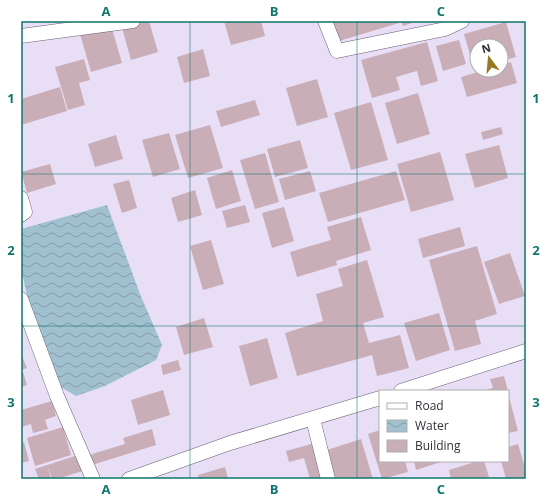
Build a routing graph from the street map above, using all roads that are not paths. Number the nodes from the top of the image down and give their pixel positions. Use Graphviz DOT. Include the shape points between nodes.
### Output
graph roads {
  1 [pos="133,21"];
  2 [pos="325,21"];
  3 [pos="462,21"];
  4 [pos="21,36"];
  5 [pos="21,198"];
  6 [pos="21,215"];
  7 [pos="21,300"];
  8 [pos="526,351"];
  9 [pos="404,390"];
  10 [pos="379,398"];
  11 [pos="314,419"];
  12 [pos="93,479"];
  13 [pos="128,479"];
  14 [pos="328,479"];
  1 -- 4 [label="street"];
  2 -- 3 [label="street" via="337,51 445,29"];
  5 -- 6 [label="street" via="25,212"];
  7 -- 12 [label="street" via="57,396"];
  8 -- 9 [label="street"];
  10 -- 11 [label="street"];
  11 -- 13 [label="street"];
  11 -- 14 [label="street"];
}
